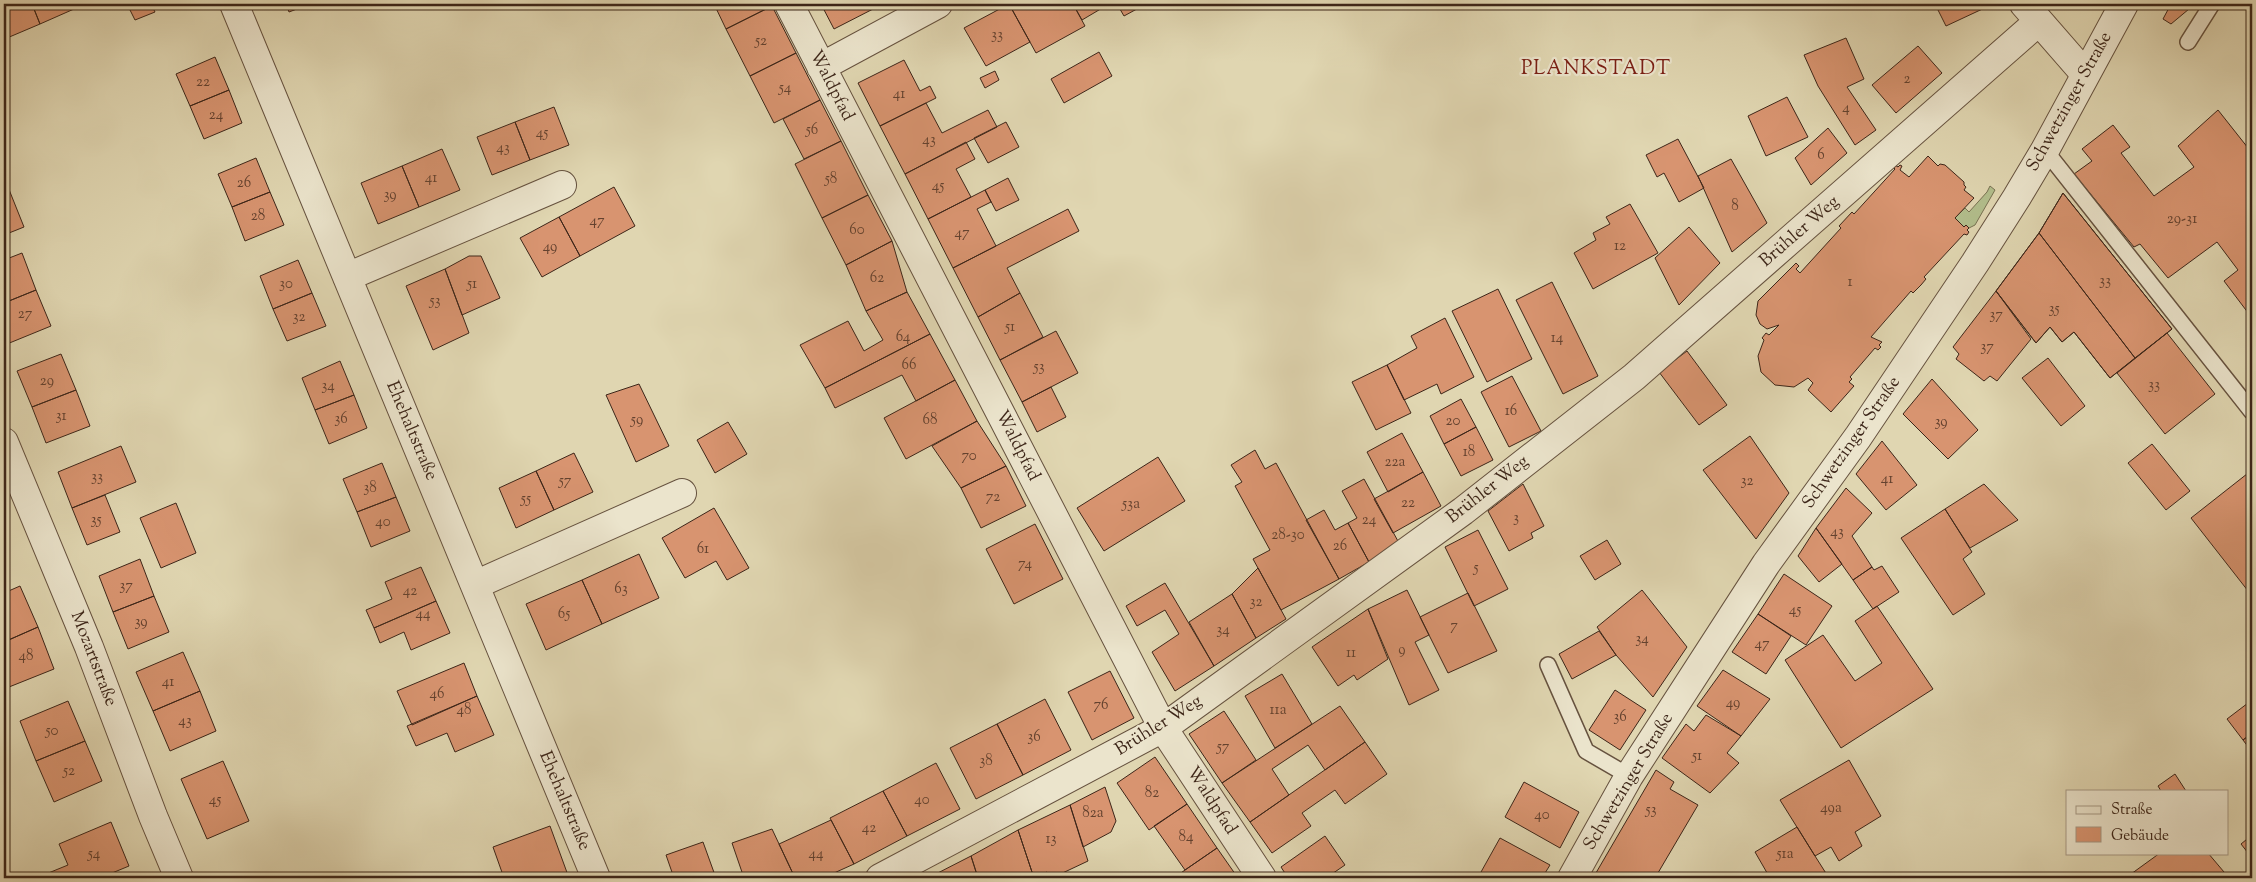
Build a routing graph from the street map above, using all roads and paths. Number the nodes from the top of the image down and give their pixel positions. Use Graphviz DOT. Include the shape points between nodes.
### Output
graph roads {
  1 [pos="234,4"];
  2 [pos="789,4"];
  3 [pos="938,4"];
  4 [pos="2124,4"];
  5 [pos="2212,4"];
  6 [pos="2031,13"];
  7 [pos="2188,42"];
  8 [pos="821,66"];
  9 [pos="2085,74"];
  10 [pos="2045,150"];
  11 [pos="562,184"];
  12 [pos="347,277"];
  13 [pos="2252,412"];
  14 [pos="4,442"];
  15 [pos="682,492"];
  16 [pos="475,585"];
  17 [pos="1548,665"];
  18 [pos="1162,728"];
  19 [pos="1629,776"];
  20 [pos="179,878"];
  21 [pos="596,878"];
  22 [pos="880,878"];
  23 [pos="1262,878"];
  24 [pos="1572,878"];
  1 -- 12 [label="street, Ehehaltstraße"];
  2 -- 8 [label="street, Waldpfad"];
  3 -- 8 [label="street"];
  4 -- 9 [label="street, Schwetzinger Straße"];
  5 -- 7 [label="lane"];
  6 -- 9 [label="street"];
  6 -- 18 [label="street, Brühler Weg" via="1634,377 1463,511"];
  8 -- 18 [label="street, Waldpfad"];
  9 -- 10 [label="street, Schwetzinger Straße"];
  10 -- 13 [label="lane"];
  10 -- 19 [label="street, Schwetzinger Straße" via="1975,262 1858,437 1766,564"];
  11 -- 12 [label="street"];
  12 -- 16 [label="street, Ehehaltstraße"];
  14 -- 20 [label="street, Mozartstraße" via="89,647"];
  15 -- 16 [label="street"];
  16 -- 21 [label="street, Ehehaltstraße"];
  17 -- 19 [label="lane" via="1586,751"];
  18 -- 22 [label="street, Brühler Weg"];
  18 -- 23 [label="street, Waldpfad"];
  19 -- 24 [label="street, Schwetzinger Straße"];
}
